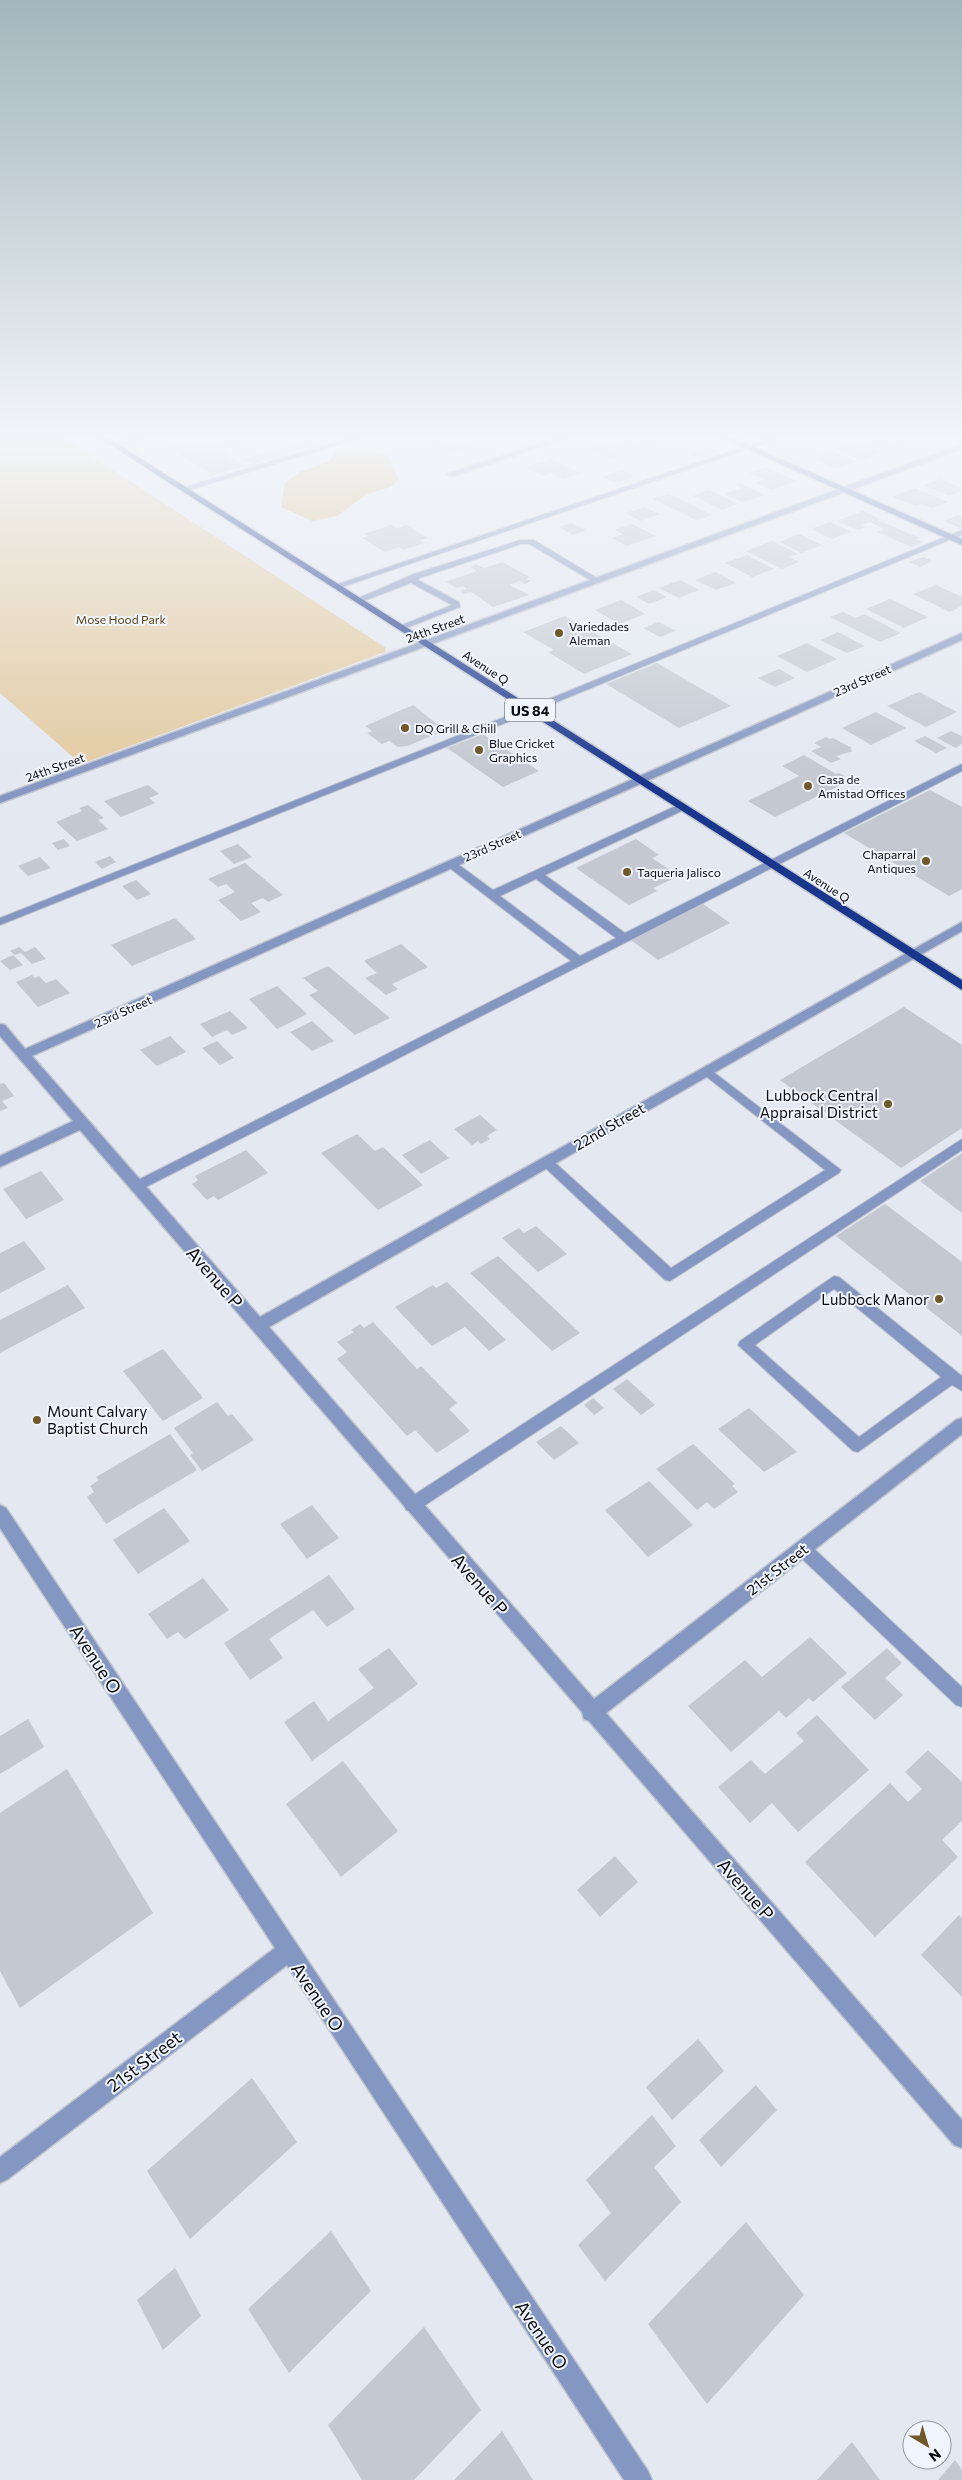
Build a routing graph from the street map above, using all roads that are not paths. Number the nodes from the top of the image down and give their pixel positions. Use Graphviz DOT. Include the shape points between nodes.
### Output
graph roads {
  1 [pos="279,550"];
  2 [pos="444,550"];
  3 [pos="497,550"];
  4 [pos="544,550"];
  5 [pos="682,550"];
  6 [pos="919,550"];
  7 [pos="412,580"];
  8 [pos="598,581"];
  9 [pos="336,586"];
  10 [pos="358,600"];
  11 [pos="401,627"];
  12 [pos="962,636"];
  13 [pos="428,644"];
  14 [pos="530,710"];
  15 [pos="962,766"];
  16 [pos="639,780"];
  17 [pos="0,800"];
  18 [pos="682,807"];
  19 [pos="770,863"];
  20 [pos="451,864"];
  21 [pos="536,874"];
  22 [pos="492,895"];
  23 [pos="0,922"];
  24 [pos="962,926"];
  25 [pos="624,938"];
  26 [pos="912,954"];
  27 [pos="579,961"];
  28 [pos="962,986"];
  29 [pos="0,1028"];
  30 [pos="23,1055"];
  31 [pos="707,1071"];
  32 [pos="82,1123"];
  33 [pos="962,1144"];
  34 [pos="0,1162"];
  35 [pos="546,1162"];
  36 [pos="137,1186"];
  37 [pos="257,1326"];
  38 [pos="957,1381"];
  39 [pos="962,1426"];
  40 [pos="412,1505"];
  41 [pos="1,1516"];
  42 [pos="803,1549"];
  43 [pos="962,1699"];
  44 [pos="591,1713"];
  45 [pos="288,1951"];
  46 [pos="962,2137"];
  47 [pos="0,2171"];
  48 [pos="638,2480"];
  1 -- 9 [label="highway, Avenue Q / US 84"];
  2 -- 9 [label="lane"];
  3 -- 7 [label="lane"];
  4 -- 8 [label="lane"];
  5 -- 8 [label="street, 24th Street"];
  6 -- 14 [label="lane"];
  7 -- 10 [label="lane"];
  7 -- 11 [label="lane" via="456,604 456,607"];
  8 -- 13 [label="street, 24th Street"];
  9 -- 10 [label="highway, Avenue Q / US 84"];
  10 -- 11 [label="highway, Avenue Q / US 84"];
  11 -- 13 [label="highway, Avenue Q / US 84"];
  12 -- 16 [label="street, 23rd Street"];
  13 -- 14 [label="highway, Avenue Q / US 84"];
  13 -- 17 [label="street, 24th Street"];
  14 -- 16 [label="highway, Avenue Q / US 84"];
  14 -- 23 [label="lane"];
  15 -- 19 [label="lane"];
  16 -- 18 [label="highway, Avenue Q / US 84"];
  16 -- 20 [label="street, 23rd Street"];
  18 -- 19 [label="highway, Avenue Q / US 84"];
  18 -- 21 [label="lane"];
  19 -- 25 [label="lane"];
  19 -- 26 [label="highway, Avenue Q / US 84"];
  20 -- 22 [label="lane"];
  20 -- 30 [label="street, 23rd Street"];
  21 -- 22 [label="lane"];
  21 -- 25 [label="lane"];
  22 -- 27 [label="lane"];
  24 -- 26 [label="street, 22nd Street"];
  25 -- 27 [label="lane"];
  26 -- 28 [label="highway, Avenue Q / US 84"];
  26 -- 31 [label="street, 22nd Street"];
  27 -- 36 [label="lane"];
  29 -- 30 [label="street, Avenue P"];
  30 -- 32 [label="street, Avenue P"];
  31 -- 35 [label="street, 22nd Street"];
  31 -- 35 [label="lane" via="834,1170 670,1276"];
  32 -- 34 [label="street"];
  32 -- 36 [label="street, Avenue P"];
  33 -- 40 [label="lane"];
  35 -- 37 [label="street, 22nd Street"];
  36 -- 37 [label="street, Avenue P"];
  37 -- 40 [label="street, Avenue P"];
  38 -- 38 [label="lane" via="834,1281 745,1345 858,1446"];
  39 -- 42 [label="street, 21st Street"];
  40 -- 44 [label="street, Avenue P"];
  41 -- 45 [label="street, Avenue O"];
  42 -- 43 [label="lane"];
  42 -- 44 [label="street, 21st Street"];
  44 -- 46 [label="street, Avenue P"];
  45 -- 47 [label="street, 21st Street"];
  45 -- 48 [label="street, Avenue O"];
}
